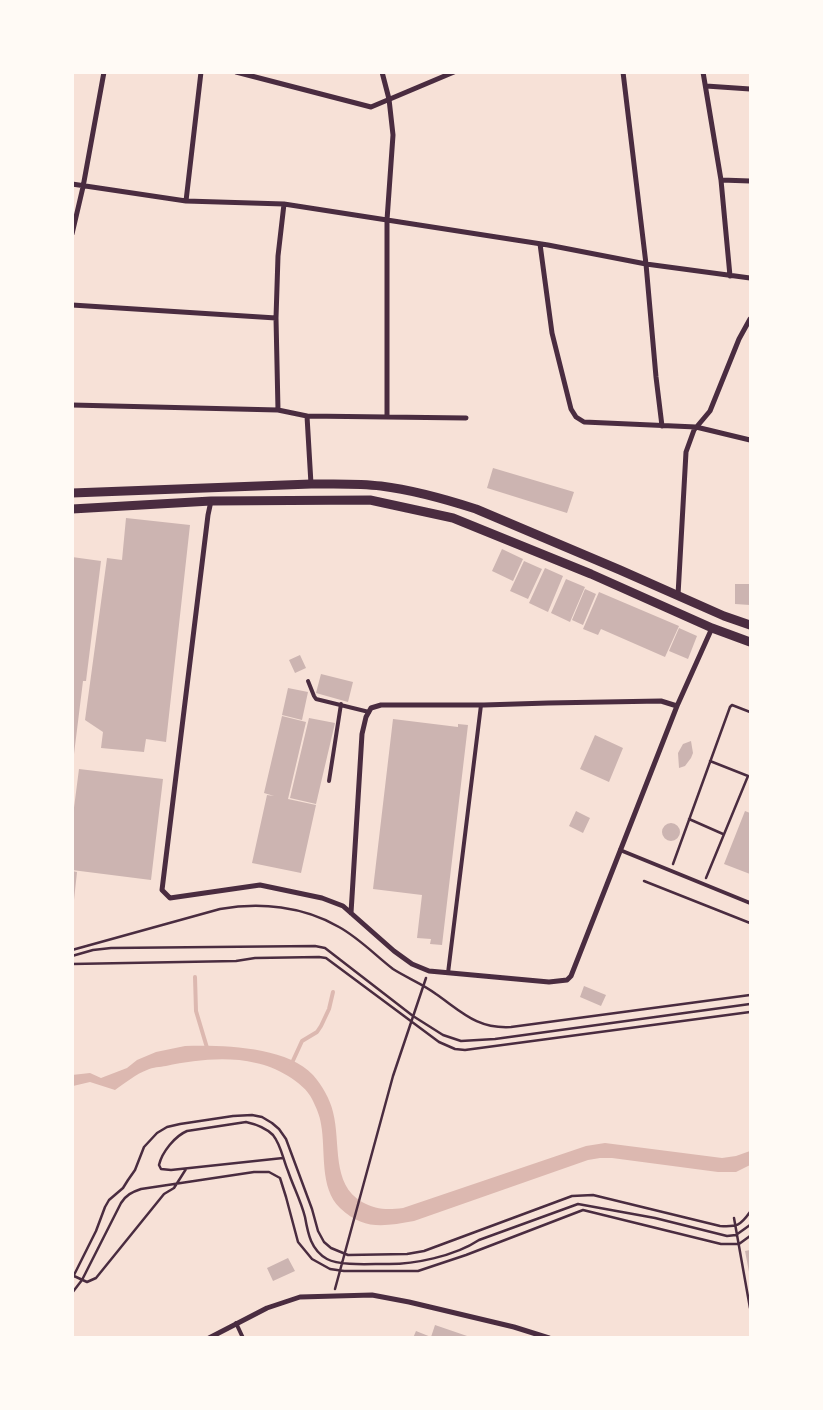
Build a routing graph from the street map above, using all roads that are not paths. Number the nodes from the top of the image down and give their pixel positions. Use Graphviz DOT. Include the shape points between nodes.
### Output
graph roads {
  1 [pos="104,72"];
  2 [pos="201,72"];
  3 [pos="236,72"];
  4 [pos="382,72"];
  5 [pos="454,72"];
  6 [pos="623,72"];
  7 [pos="703,72"];
  8 [pos="445,74"];
  9 [pos="706,86"];
  10 [pos="750,89"];
  11 [pos="389,100"];
  12 [pos="721,180"];
  13 [pos="750,181"];
  14 [pos="72,184"];
  15 [pos="83,187"];
  16 [pos="186,201"];
  17 [pos="284,204"];
  18 [pos="387,220"];
  19 [pos="72,234"];
  20 [pos="540,244"];
  21 [pos="646,264"];
  22 [pos="730,276"];
  23 [pos="750,278"];
  24 [pos="72,305"];
  25 [pos="276,318"];
  26 [pos="750,319"];
  27 [pos="72,405"];
  28 [pos="278,410"];
  29 [pos="307,416"];
  30 [pos="387,417"];
  31 [pos="466,418"];
  32 [pos="662,426"];
  33 [pos="696,427"];
  34 [pos="750,440"];
  35 [pos="311,484"];
  36 [pos="72,493"];
  37 [pos="211,501"];
  38 [pos="72,509"];
  39 [pos="678,596"];
  40 [pos="750,625"];
  41 [pos="712,628"];
  42 [pos="750,642"];
  43 [pos="308,681"];
  44 [pos="341,704"];
  45 [pos="481,705"];
  46 [pos="677,706"];
  47 [pos="369,712"];
  48 [pos="329,781"];
  49 [pos="620,850"];
  50 [pos="750,903"];
  51 [pos="351,913"];
  52 [pos="448,973"];
  53 [pos="236,1323"];
  54 [pos="209,1338"];
  55 [pos="244,1338"];
  56 [pos="550,1338"];
  1 -- 15 [label="street"];
  2 -- 16 [label="street"];
  3 -- 11 [label="street" via="371,107"];
  4 -- 11 [label="street"];
  5 -- 8 [label="street"];
  6 -- 21 [label="street"];
  7 -- 9 [label="street"];
  8 -- 11 [label="street"];
  9 -- 10 [label="street"];
  9 -- 12 [label="street"];
  11 -- 18 [label="street" via="392,135"];
  12 -- 13 [label="street"];
  12 -- 22 [label="street"];
  14 -- 15 [label="street"];
  15 -- 16 [label="street"];
  15 -- 19 [label="street"];
  16 -- 17 [label="street"];
  17 -- 18 [label="street"];
  17 -- 25 [label="street"];
  18 -- 20 [label="street"];
  18 -- 30 [label="street"];
  20 -- 21 [label="street"];
  20 -- 32 [label="street" via="552,333 571,409 576,417 584,422"];
  21 -- 22 [label="street"];
  21 -- 32 [label="street"];
  22 -- 23 [label="street"];
  24 -- 25 [label="street"];
  25 -- 28 [label="street"];
  26 -- 33 [label="street" via="710,411"];
  27 -- 28 [label="street"];
  28 -- 29 [label="street"];
  29 -- 30 [label="street"];
  29 -- 35 [label="street"];
  30 -- 31 [label="street"];
  32 -- 33 [label="street"];
  33 -- 34 [label="street"];
  33 -- 39 [label="street" via="686,452"];
  35 -- 36 [label="street"];
  35 -- 39 [label="street" via="382,486 452,501"];
  37 -- 38 [label="street"];
  37 -- 41 [label="street" via="370,500 453,518"];
  37 -- 51 [label="street" via="162,890 170,898 260,885 322,898 343,906"];
  39 -- 40 [label="street"];
  41 -- 42 [label="street"];
  41 -- 46 [label="street"];
  43 -- 44 [label="lane" via="316,699"];
  44 -- 47 [label="lane"];
  44 -- 48 [label="lane"];
  45 -- 46 [label="street" via="661,702"];
  45 -- 47 [label="street" via="381,705"];
  45 -- 52 [label="lane"];
  46 -- 49 [label="street"];
  47 -- 51 [label="street" via="362,734"];
  49 -- 50 [label="lane"];
  49 -- 52 [label="street" via="573,972 567,980 549,982"];
  51 -- 52 [label="street" via="412,964 429,971"];
  53 -- 54 [label="street"];
  53 -- 55 [label="lane"];
  53 -- 56 [label="street" via="300,1297 372,1295"];
}
